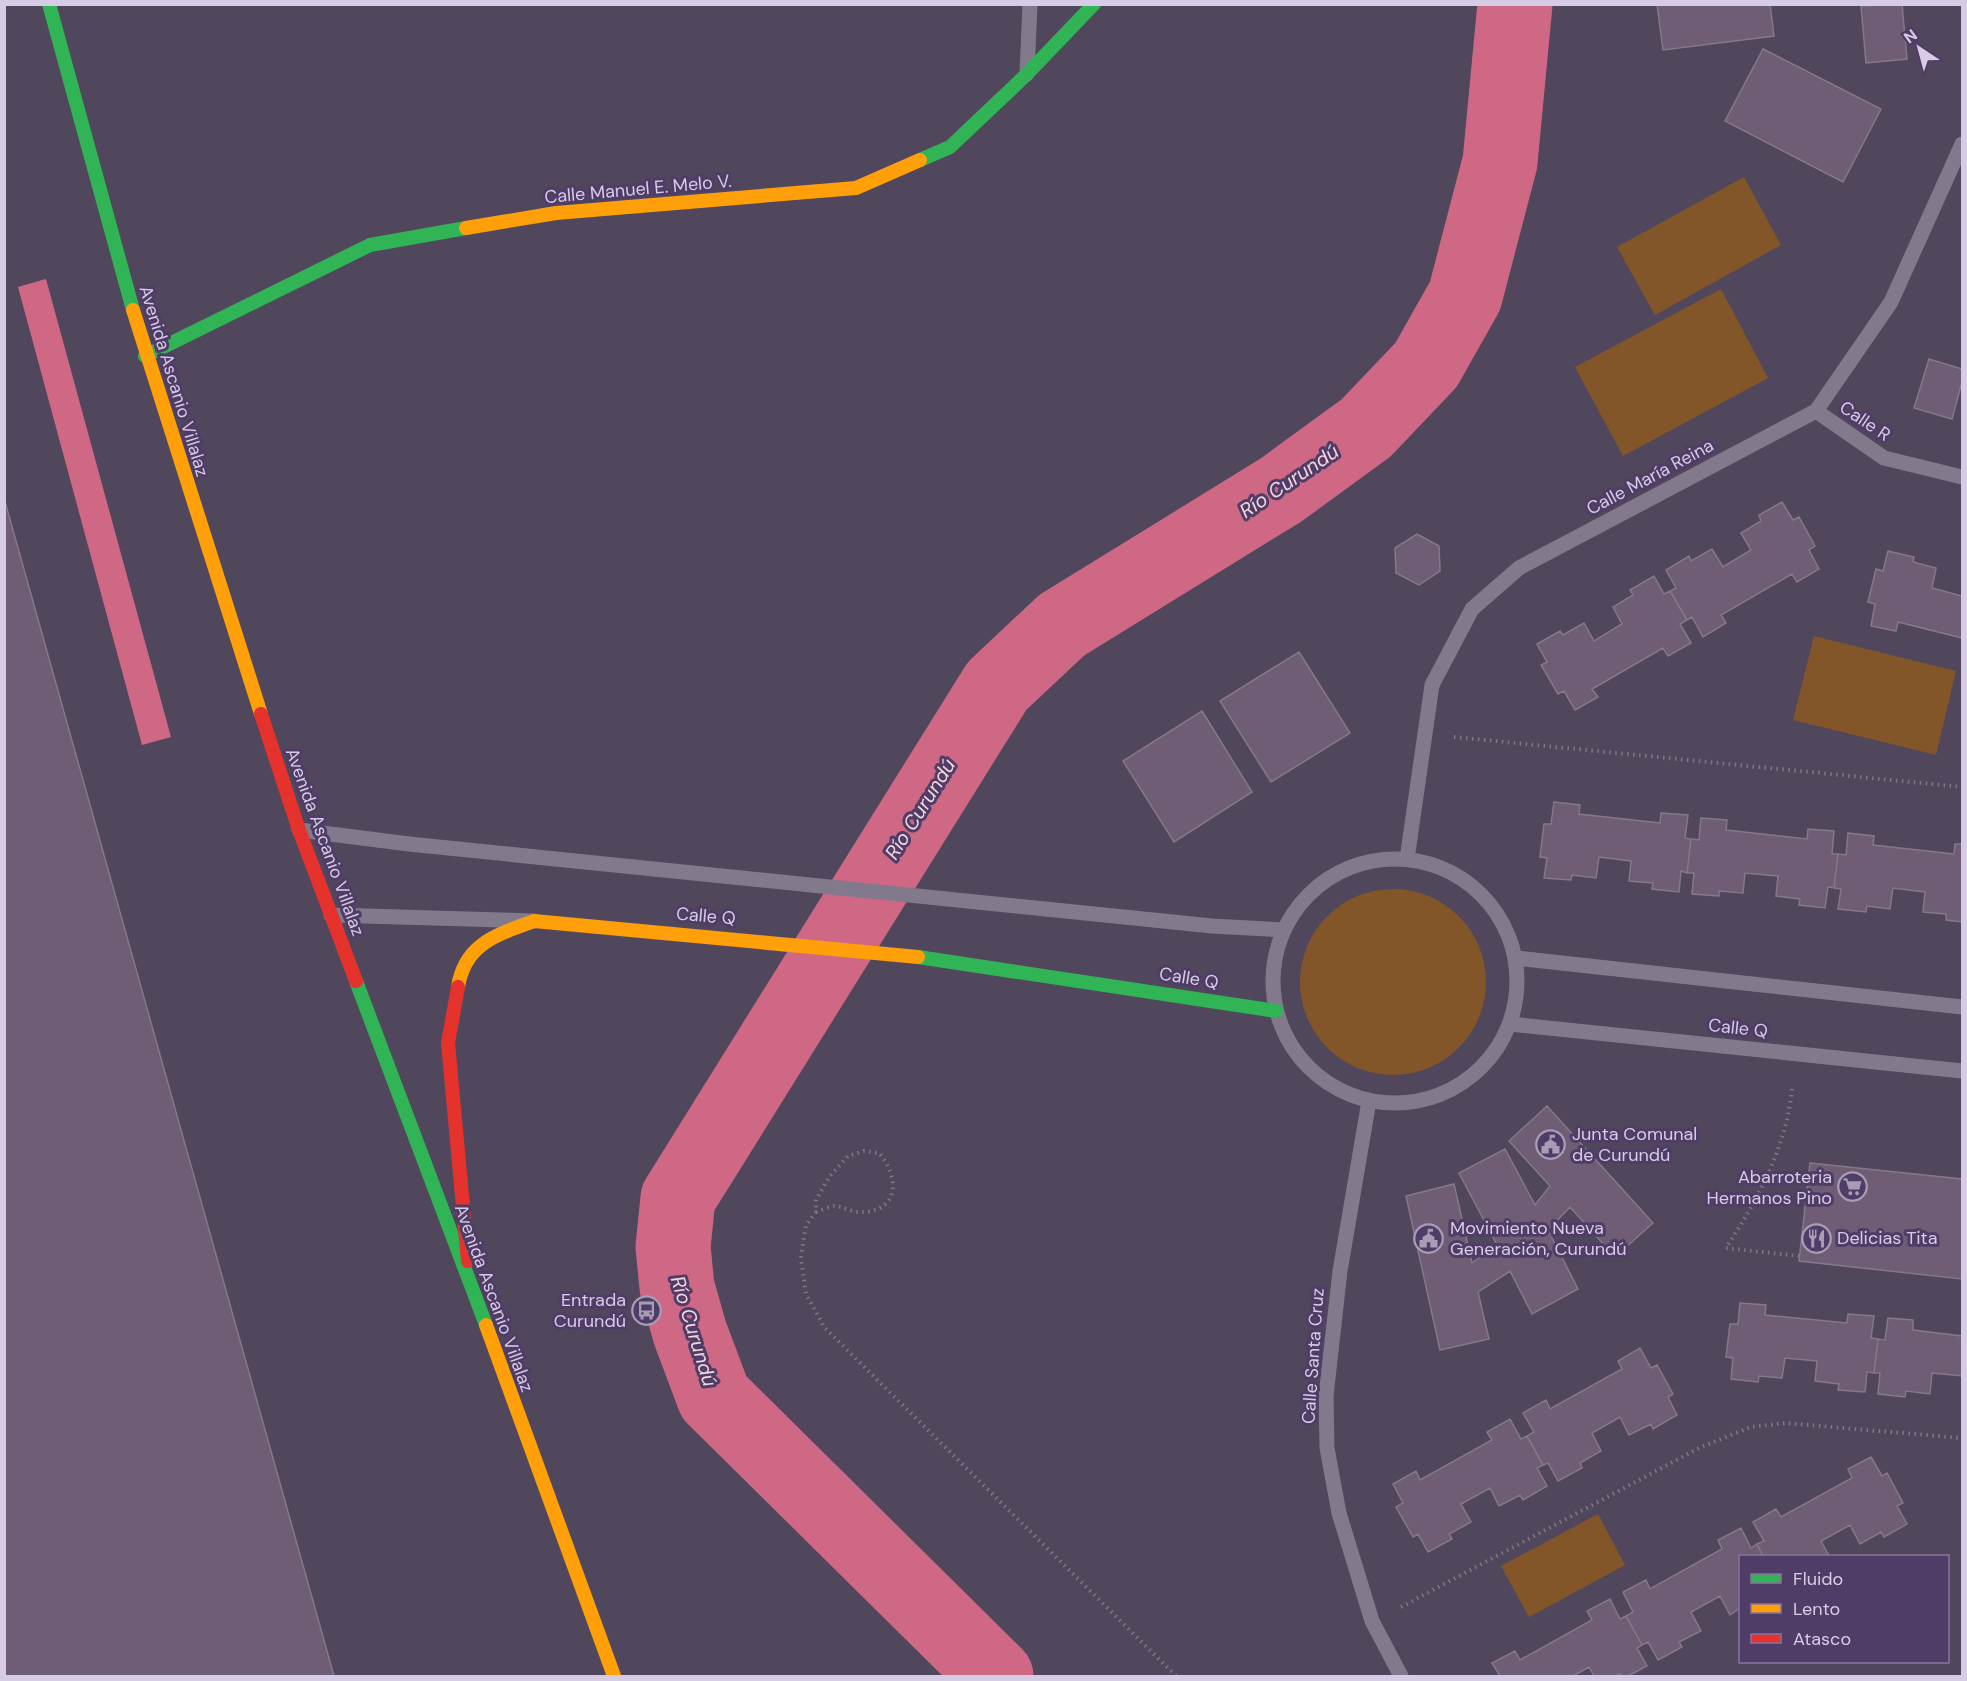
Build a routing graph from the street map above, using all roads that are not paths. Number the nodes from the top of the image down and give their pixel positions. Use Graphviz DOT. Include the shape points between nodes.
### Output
graph roads {
  1 [pos="48,4"];
  2 [pos="1030,4"];
  3 [pos="1094,4"];
  4 [pos="1027,74"];
  5 [pos="1962,144"];
  6 [pos="145,356"];
  7 [pos="1816,411"];
  8 [pos="1962,477"];
  9 [pos="299,830"];
  10 [pos="1407,859"];
  11 [pos="331,915"];
  12 [pos="534,921"];
  13 [pos="1284,930"];
  14 [pos="1516,958"];
  15 [pos="1962,1007"];
  16 [pos="1276,1011"];
  17 [pos="1510,1023"];
  18 [pos="1962,1071"];
  19 [pos="1369,1101"];
  20 [pos="470,1282"];
  21 [pos="614,1677"];
  22 [pos="1401,1677"];
  1 -- 6 [label="street, Avenida Ascanio Villalaz"];
  2 -- 4 [label="street"];
  3 -- 4 [label="street, Calle Manuel E. Melo V."];
  4 -- 6 [label="street, Calle Manuel E. Melo V." via="950,147 856,188 556,213 370,245"];
  5 -- 7 [label="street, Calle María Reina" via="1892,303"];
  6 -- 9 [label="street, Avenida Ascanio Villalaz"];
  7 -- 8 [label="street, Calle R" via="1884,458"];
  7 -- 10 [label="street, Calle María Reina" via="1519,568 1472,609 1432,685"];
  9 -- 11 [label="street, Avenida Ascanio Villalaz"];
  9 -- 13 [label="street" via="1212,926"];
  10 -- 13 [label="street" via="1370,862 1334,875 1305,899"];
  10 -- 14 [label="street" via="1438,866 1466,881 1489,901 1506,928"];
  11 -- 12 [label="street"];
  11 -- 20 [label="street, Avenida Ascanio Villalaz"];
  12 -- 16 [label="street, Calle Q" via="915,956"];
  12 -- 20 [label="street, Calle Q" via="483,940 459,973 448,1043"];
  13 -- 16 [label="street" via="1273,984"];
  14 -- 15 [label="street"];
  14 -- 17 [label="street" via="1517,991"];
  16 -- 19 [label="street" via="1300,1059 1319,1078"];
  17 -- 18 [label="street, Calle Q"];
  17 -- 19 [label="street" via="1493,1054 1468,1079 1437,1095 1403,1103"];
  19 -- 22 [label="street, Calle Santa Cruz" via="1340,1271 1326,1396 1327,1448 1339,1514 1372,1621"];
  20 -- 21 [label="street, Avenida Ascanio Villalaz"];
}
